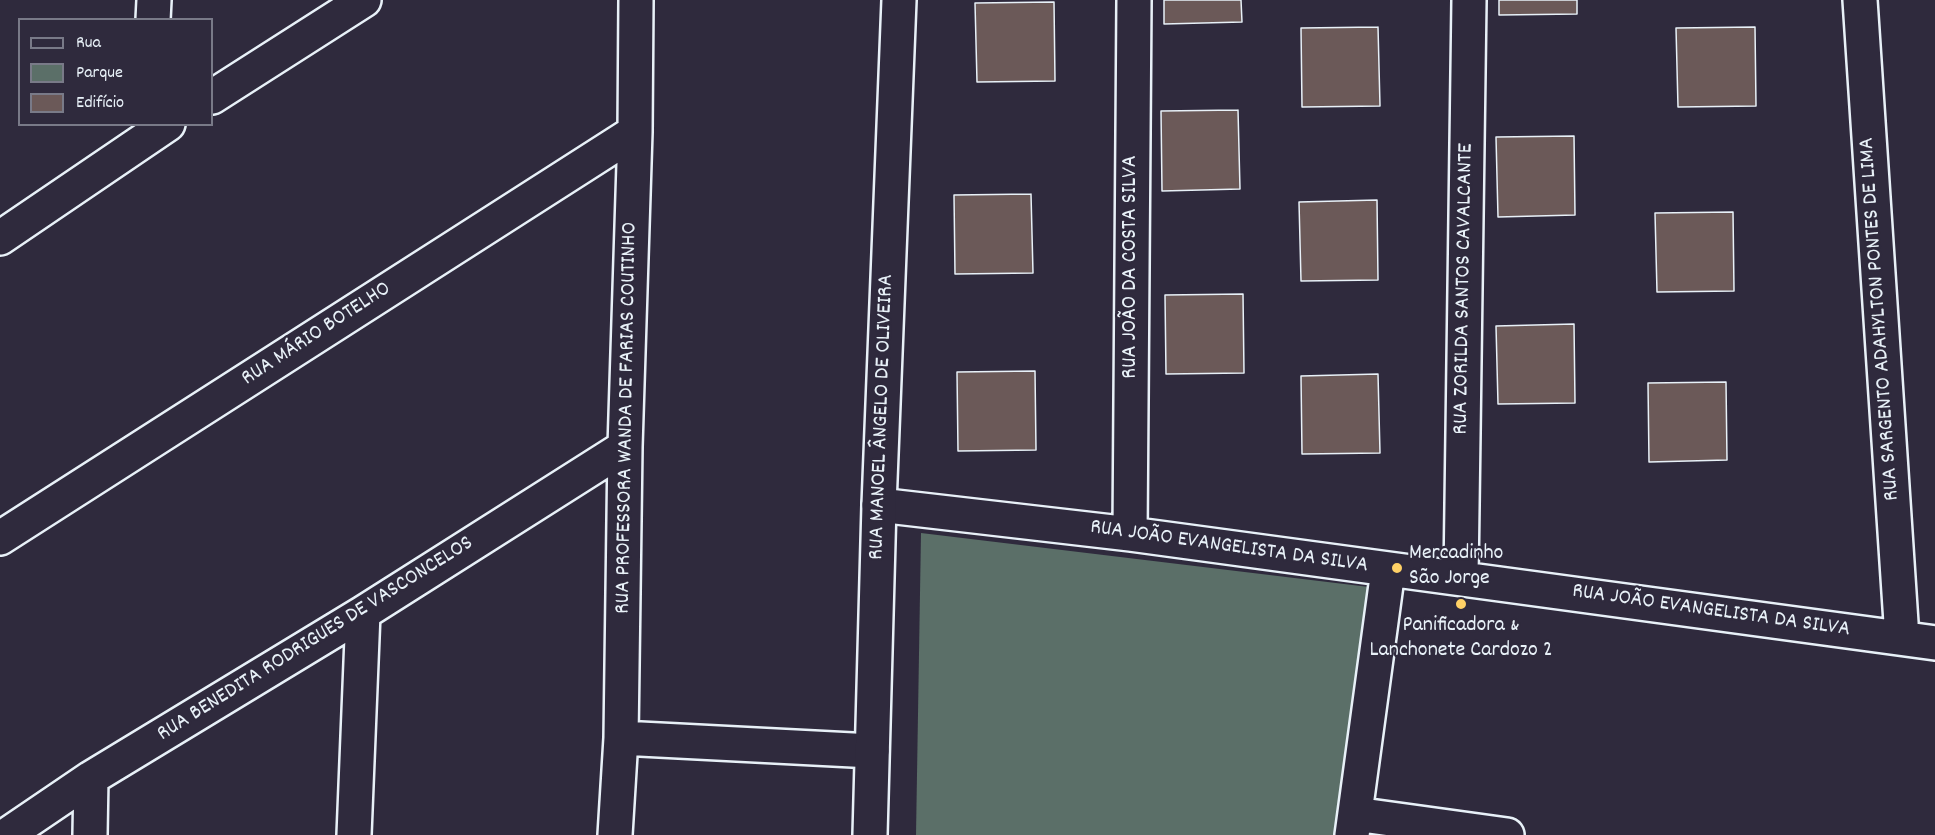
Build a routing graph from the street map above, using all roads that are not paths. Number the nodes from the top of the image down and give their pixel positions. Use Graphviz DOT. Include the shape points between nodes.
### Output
graph roads {
  1 [pos="154,0"];
  2 [pos="364,0"];
  3 [pos="636,0"];
  4 [pos="899,0"];
  5 [pos="1134,0"];
  6 [pos="1469,0"];
  7 [pos="1860,0"];
  8 [pos="153,18"];
  9 [pos="213,96"];
  10 [pos="157,128"];
  11 [pos="635,132"];
  12 [pos="0,238"];
  13 [pos="625,447"];
  14 [pos="879,505"];
  15 [pos="1130,534"];
  16 [pos="0,538"];
  17 [pos="1388,570"];
  18 [pos="1461,578"];
  19 [pos="363,613"];
  20 [pos="1902,638"];
  21 [pos="1935,643"];
  22 [pos="621,738"];
  23 [pos="872,751"];
  24 [pos="91,778"];
  25 [pos="1353,825"];
  26 [pos="7,835"];
  27 [pos="90,835"];
  28 [pos="354,835"];
  29 [pos="615,835"];
  30 [pos="870,835"];
  31 [pos="1507,835"];
  1 -- 8 [label="street"];
  2 -- 9 [label="street"];
  3 -- 11 [label="street, RUA PROFESSORA WANDA DE FARIAS COUTINHO"];
  4 -- 14 [label="street, RUA MANOEL ÂNGELO DE OLIVEIRA"];
  5 -- 15 [label="street, RUA JOÃO DA COSTA SILVA"];
  6 -- 18 [label="street, RUA ZORILDA SANTOS CAVALCANTE"];
  7 -- 20 [label="street, RUA SARGENTO ADAHYLTON PONTES DE LIMA"];
  10 -- 12 [label="street"];
  11 -- 13 [label="street, RUA PROFESSORA WANDA DE FARIAS COUTINHO"];
  11 -- 16 [label="street, RUA MÁRIO BOTELHO"];
  13 -- 19 [label="street, RUA BENEDITA RODRIGUES DE VASCONCELOS"];
  13 -- 22 [label="street, RUA PROFESSORA WANDA DE FARIAS COUTINHO"];
  14 -- 15 [label="street, RUA JOÃO EVANGELISTA DA SILVA"];
  14 -- 23 [label="street, RUA MANOEL ÂNGELO DE OLIVEIRA"];
  15 -- 17 [label="street, RUA JOÃO EVANGELISTA DA SILVA"];
  17 -- 18 [label="street, RUA JOÃO EVANGELISTA DA SILVA"];
  17 -- 25 [label="street"];
  18 -- 20 [label="street, RUA JOÃO EVANGELISTA DA SILVA"];
  19 -- 24 [label="street, RUA BENEDITA RODRIGUES DE VASCONCELOS"];
  19 -- 28 [label="street"];
  20 -- 21 [label="street, RUA JOÃO EVANGELISTA DA SILVA"];
  22 -- 23 [label="street"];
  22 -- 29 [label="street, RUA PROFESSORA WANDA DE FARIAS COUTINHO"];
  23 -- 30 [label="street, RUA MANOEL ÂNGELO DE OLIVEIRA"];
  24 -- 26 [label="street, RUA BENEDITA RODRIGUES DE VASCONCELOS"];
  24 -- 27 [label="street"];
  25 -- 31 [label="street"];
}
